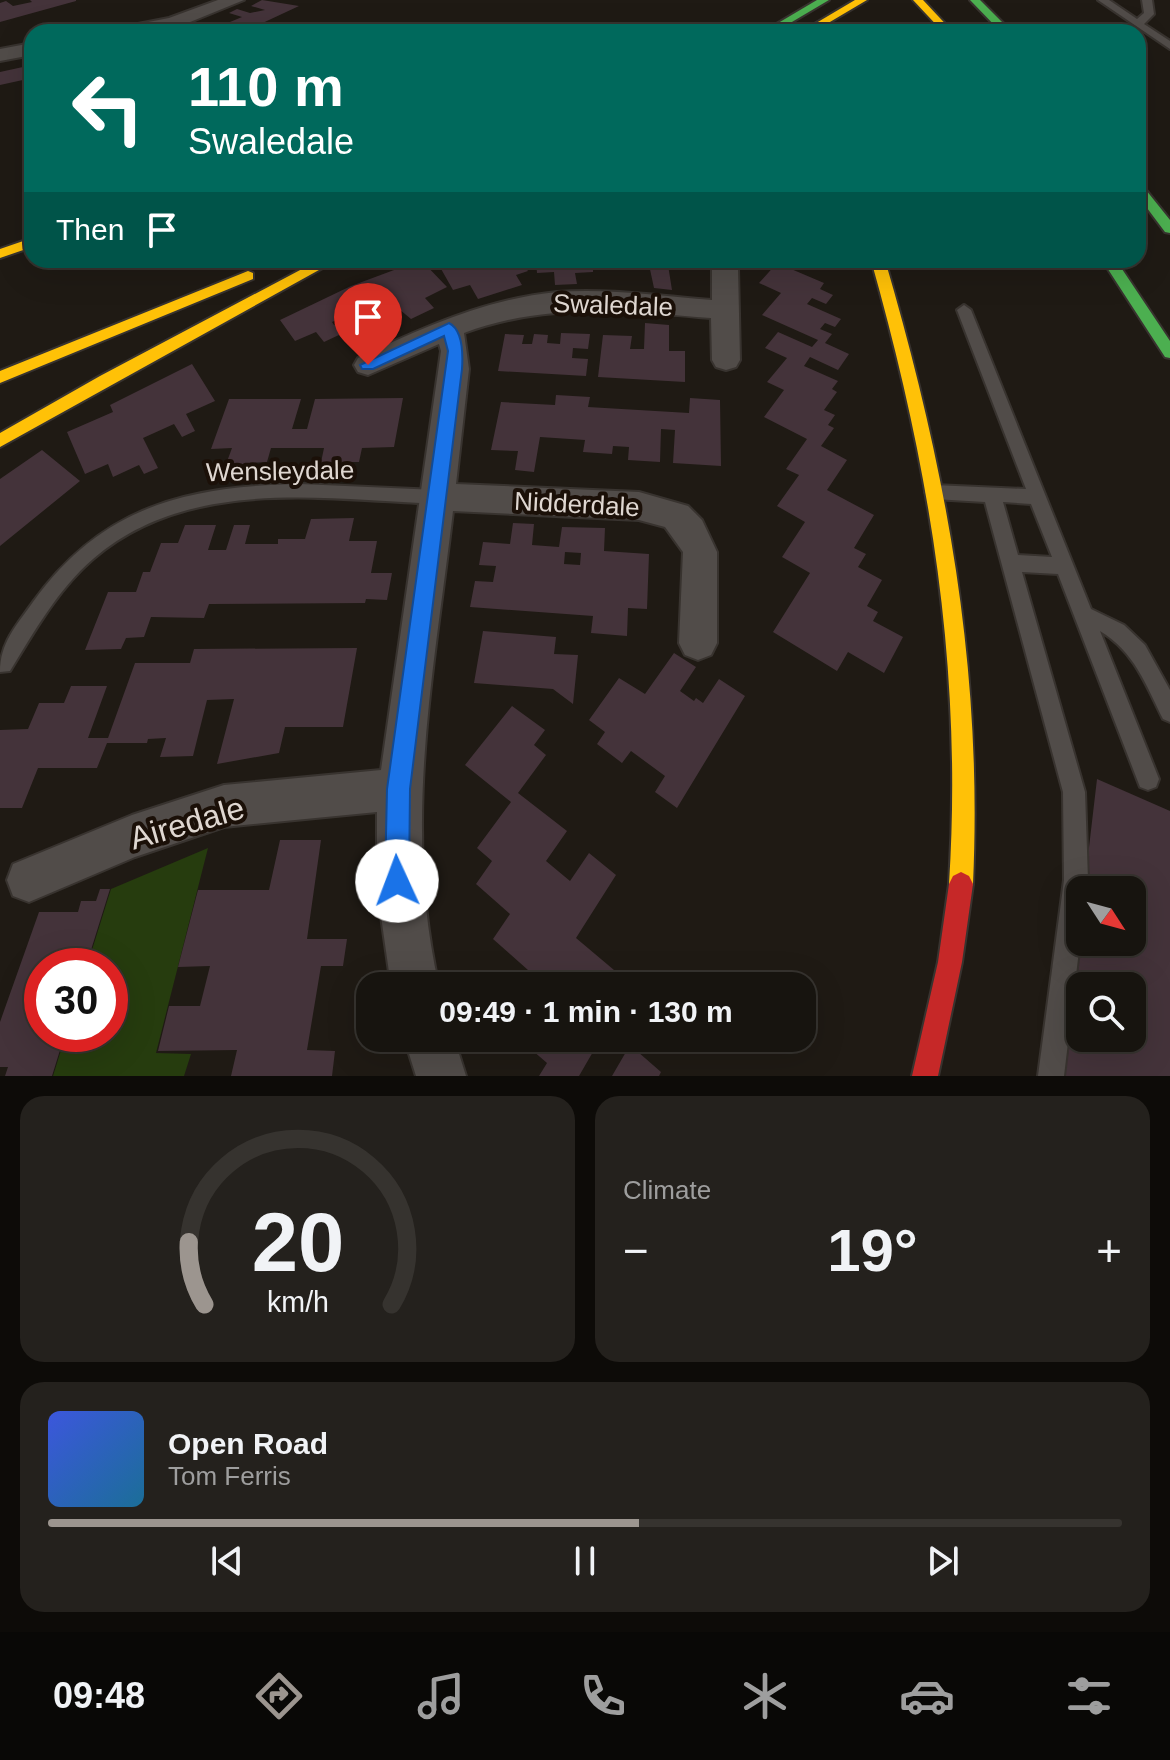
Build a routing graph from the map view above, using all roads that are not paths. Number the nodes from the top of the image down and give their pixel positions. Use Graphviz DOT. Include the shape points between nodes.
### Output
graph roads {
  1 [pos="235,0"];
  2 [pos="824,0"];
  3 [pos="862,0"];
  4 [pos="918,0"];
  5 [pos="975,0"];
  6 [pos="1103,0"];
  7 [pos="1131,0"];
  8 [pos="1147,0"];
  9 [pos="1117,5"];
  10 [pos="1135,22"];
  11 [pos="168,24"];
  12 [pos="782,24"];
  13 [pos="820,24"];
  14 [pos="940,24"];
  15 [pos="999,24"];
  16 [pos="1138,24"];
  17 [pos="1146,30"];
  18 [pos="1170,46"];
  19 [pos="24,50"];
  20 [pos="0,55"];
  21 [pos="1146,198"];
  22 [pos="1170,229"];
  23 [pos="24,245"];
  24 [pos="0,254"];
  25 [pos="267,268"];
  26 [pos="315,268"];
  27 [pos="725,268"];
  28 [pos="880,268"];
  29 [pos="1114,268"];
  30 [pos="725,310"];
  31 [pos="964,310"];
  32 [pos="449,328"];
  33 [pos="1170,353"];
  34 [pos="726,360"];
  35 [pos="368,365"];
  36 [pos="0,377"];
  37 [pos="105,380"];
  38 [pos="0,423"];
  39 [pos="0,441"];
  40 [pos="934,492"];
  41 [pos="992,495"];
  42 [pos="437,497"];
  43 [pos="1037,497"];
  44 [pos="1011,563"];
  45 [pos="1065,566"];
  46 [pos="1084,615"];
  47 [pos="698,643"];
  48 [pos="3,664"];
  49 [pos="1170,712"];
  50 [pos="1148,779"];
  51 [pos="399,789"];
  52 [pos="29,880"];
  53 [pos="412,972"];
  54 [pos="433,1052"];
  55 [pos="441,1076"];
  56 [pos="925,1076"];
  57 [pos="1051,1076"];
  1 -- 11 [label="street"];
  2 -- 12 [label="main road"];
  3 -- 13 [label="main road"];
  4 -- 14 [label="main road"];
  5 -- 15 [label="main road"];
  6 -- 9 [label="lane"];
  7 -- 10 [label="lane"];
  8 -- 10 [label="lane" via="1149,14"];
  9 -- 10 [label="lane"];
  10 -- 16 [label="lane"];
  17 -- 18 [label="lane"];
  19 -- 20 [label="street"];
  21 -- 22 [label="main road"];
  23 -- 24 [label="main road"];
  25 -- 36 [label="main road"];
  26 -- 37 [label="main road"];
  27 -- 30 [label="street"];
  28 -- 40 [label="main road"];
  29 -- 33 [label="main road"];
  30 -- 32 [label="street, Swaledale" via="565,301 490,313"];
  30 -- 34 [label="street"];
  31 -- 43 [label="lane"];
  32 -- 35 [label="street, Swaledale"];
  32 -- 42 [label="street" via="455,369"];
  37 -- 38 [label="lane"];
  37 -- 39 [label="main road"];
  40 -- 41 [label="lane"];
  40 -- 56 [label="main road" via="953,610 964,802 953,945"];
  41 -- 43 [label="lane"];
  41 -- 44 [label="lane"];
  42 -- 47 [label="street, Nidderdale" via="639,506 676,516 700,552"];
  42 -- 48 [label="lane, Wensleydale" via="254,492 190,499 160,509 87,553 44,601"];
  42 -- 51 [label="street"];
  43 -- 45 [label="lane"];
  44 -- 45 [label="lane"];
  44 -- 57 [label="lane" via="1074,792 1076,880"];
  45 -- 46 [label="lane"];
  46 -- 49 [label="lane" via="1120,630 1134,644"];
  46 -- 50 [label="lane"];
  51 -- 52 [label="street, Airedale" via="224,806 132,836"];
  51 -- 53 [label="street" via="395,857"];
  54 -- 55 [label="street"];
}
